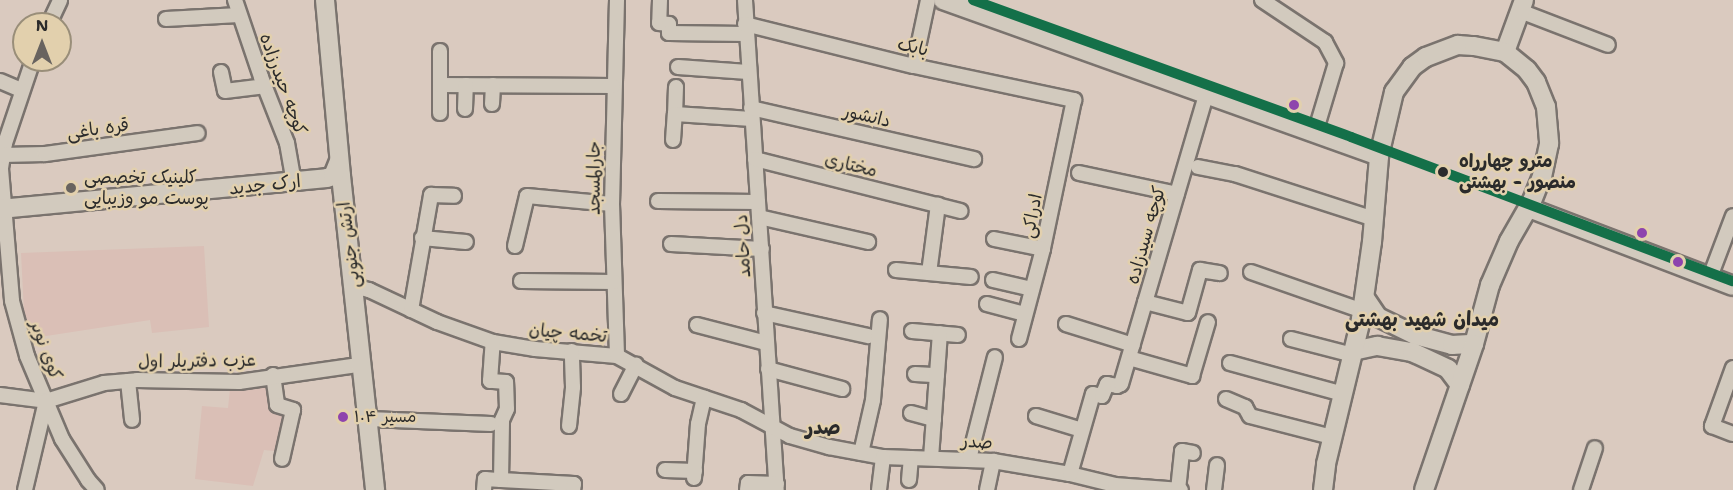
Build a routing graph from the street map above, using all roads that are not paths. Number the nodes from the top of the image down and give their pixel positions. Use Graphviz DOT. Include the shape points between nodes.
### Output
graph roads {
  1 [pos="235,0"];
  2 [pos="325,0"];
  3 [pos="617,0"];
  4 [pos="660,0"];
  5 [pos="744,0"];
  6 [pos="928,0"];
  7 [pos="943,0"];
  8 [pos="1262,0"];
  9 [pos="1522,6"];
  10 [pos="239,15"];
  11 [pos="166,19"];
  12 [pos="746,29"];
  13 [pos="1608,45"];
  14 [pos="440,51"];
  15 [pos="1505,52"];
  16 [pos="914,66"];
  17 [pos="678,67"];
  18 [pos="28,72"];
  19 [pos="221,72"];
  20 [pos="748,72"];
  21 [pos="0,81"];
  22 [pos="440,85"];
  23 [pos="466,85"];
  24 [pos="493,85"];
  25 [pos="264,86"];
  26 [pos="613,86"];
  27 [pos="676,87"];
  28 [pos="21,90"];
  29 [pos="1206,95"];
  30 [pos="1074,100"];
  31 [pos="492,104"];
  32 [pos="465,109"];
  33 [pos="440,113"];
  34 [pos="752,113"];
  35 [pos="675,114"];
  36 [pos="198,133"];
  37 [pos="1315,133"];
  38 [pos="674,140"];
  39 [pos="1379,156"];
  40 [pos="755,159"];
  41 [pos="974,159"];
  42 [pos="339,161"];
  43 [pos="1,164"];
  44 [pos="1198,167"];
  45 [pos="1079,173"];
  46 [pos="327,178"];
  47 [pos="294,182"];
  48 [pos="1177,194"];
  49 [pos="454,196"];
  50 [pos="657,201"];
  51 [pos="758,202"];
  52 [pos="612,204"];
  53 [pos="938,206"];
  54 [pos="2,208"];
  55 [pos="1528,208"];
  56 [pos="961,211"];
  57 [pos="1733,216"];
  58 [pos="759,217"];
  59 [pos="1374,219"];
  60 [pos="422,238"];
  61 [pos="994,239"];
  62 [pos="466,242"];
  63 [pos="868,242"];
  64 [pos="671,244"];
  65 [pos="515,246"];
  66 [pos="762,249"];
  67 [pos="1043,249"];
  68 [pos="896,270"];
  69 [pos="1251,272"];
  70 [pos="929,273"];
  71 [pos="1220,273"];
  72 [pos="971,277"];
  73 [pos="1710,277"];
  74 [pos="993,280"];
  75 [pos="521,281"];
  76 [pos="614,282"];
  77 [pos="354,286"];
  78 [pos="1733,286"];
  79 [pos="1032,289"];
  80 [pos="1145,302"];
  81 [pos="987,304"];
  82 [pos="1364,305"];
  83 [pos="411,310"];
  84 [pos="764,313"];
  85 [pos="1025,314"];
  86 [pos="880,319"];
  87 [pos="0,321"];
  88 [pos="15,321"];
  89 [pos="1208,322"];
  90 [pos="697,324"];
  91 [pos="1066,324"];
  92 [pos="912,331"];
  93 [pos="940,333"];
  94 [pos="958,335"];
  95 [pos="868,336"];
  96 [pos="1019,339"];
  97 [pos="1291,339"];
  98 [pos="493,342"];
  99 [pos="766,343"];
  100 [pos="1474,344"];
  101 [pos="572,351"];
  102 [pos="1131,352"];
  103 [pos="1353,353"];
  104 [pos="617,356"];
  105 [pos="995,357"];
  106 [pos="1230,363"];
  107 [pos="636,365"];
  108 [pos="352,366"];
  109 [pos="1733,368"];
  110 [pos="768,369"];
  111 [pos="915,374"];
  112 [pos="273,375"];
  113 [pos="937,375"];
  114 [pos="128,381"];
  115 [pos="1460,385"];
  116 [pos="842,389"];
  117 [pos="621,394"];
  118 [pos="1343,394"];
  119 [pos="0,395"];
  120 [pos="704,398"];
  121 [pos="1226,399"];
  122 [pos="46,401"];
  123 [pos="911,413"];
  124 [pos="1036,416"];
  125 [pos="934,418"];
  126 [pos="369,419"];
  127 [pos="132,420"];
  128 [pos="491,424"];
  129 [pos="569,426"];
  130 [pos="773,428"];
  131 [pos="1082,430"];
  132 [pos="1733,434"];
  133 [pos="1332,437"];
  134 [pos="1595,448"];
  135 [pos="861,453"];
  136 [pos="1193,453"];
  137 [pos="883,457"];
  138 [pos="911,458"];
  139 [pos="931,458"];
  140 [pos="282,459"];
  141 [pos="969,459"];
  142 [pos="993,461"];
  143 [pos="1217,465"];
  144 [pos="666,470"];
  145 [pos="1070,474"];
  146 [pos="501,480"];
  147 [pos="909,480"];
  148 [pos="777,487"];
  149 [pos="1114,487"];
  150 [pos="25,490"];
  151 [pos="97,490"];
  152 [pos="363,490"];
  153 [pos="375,490"];
  154 [pos="484,490"];
  155 [pos="573,490"];
  156 [pos="747,490"];
  157 [pos="879,490"];
  158 [pos="987,490"];
  159 [pos="1179,490"];
  160 [pos="1214,490"];
  161 [pos="1323,490"];
  162 [pos="1424,490"];
  163 [pos="1581,490"];
  1 -- 10 [label="street, کوچه حیدرزاده"];
  2 -- 42 [label="main road, ارتش جنوبی"];
  3 -- 26 [label="street, جارالمسجد"];
  4 -- 12 [label="street, بابک" via="659,23 669,24 669,33"];
  5 -- 12 [label="street, دل حامد"];
  6 -- 16 [label="street"];
  7 -- 29 [label="main road"];
  8 -- 37 [label="street" via="1325,42 1336,63"];
  9 -- 13 [label="street"];
  9 -- 15 [label="main road"];
  10 -- 11 [label="street"];
  10 -- 25 [label="street, کوچه حیدرزاده"];
  12 -- 16 [label="street, بابک"];
  12 -- 20 [label="street, دل حامد"];
  14 -- 22 [label="street"];
  15 -- 39 [label="main road" via="1458,45 1412,67 1394,92"];
  15 -- 55 [label="main road" via="1518,60 1536,82 1549,124 1547,159"];
  16 -- 30 [label="street, بابک"];
  17 -- 20 [label="street"];
  18 -- 28 [label="street, کوی نوبر"];
  19 -- 25 [label="street" via="225,91"];
  20 -- 34 [label="street, دل حامد"];
  21 -- 28 [label="street"];
  22 -- 23 [label="street"];
  22 -- 33 [label="street"];
  23 -- 24 [label="street"];
  23 -- 32 [label="street"];
  24 -- 26 [label="street"];
  24 -- 31 [label="street"];
  25 -- 47 [label="street, کوچه حیدرزاده" via="287,143"];
  26 -- 52 [label="street, جارالمسجد"];
  27 -- 35 [label="street"];
  28 -- 43 [label="street, کوی نوبر"];
  29 -- 37 [label="main road"];
  29 -- 48 [label="street, کوچه سیدزاده"];
  30 -- 67 [label="street, ادراکی"];
  34 -- 35 [label="street, دانشور"];
  34 -- 40 [label="street, دل حامد"];
  34 -- 41 [label="street, دانشور"];
  35 -- 38 [label="street"];
  36 -- 43 [label="street, قره باغی" via="45,154"];
  37 -- 39 [label="main road"];
  39 -- 59 [label="main road"];
  40 -- 51 [label="street, دل حامد"];
  40 -- 53 [label="street, مختاری"];
  42 -- 46 [label="main road, ارک جدید" via="336,171"];
  42 -- 77 [label="main road, ارتش جنوبی"];
  43 -- 54 [label="street, کوی نوبر"];
  44 -- 59 [label="street" via="1235,174"];
  45 -- 48 [label="street"];
  46 -- 47 [label="main road, ارک جدید"];
  46 -- 108 [label="main road, ارتش جنوبی" via="337,188"];
  47 -- 54 [label="main road, ارک جدید"];
  48 -- 80 [label="street, کوچه سیدزاده"];
  49 -- 60 [label="street" via="431,195"];
  50 -- 51 [label="street"];
  51 -- 58 [label="street, دل حامد"];
  52 -- 65 [label="street" via="526,196"];
  52 -- 76 [label="street, جارالمسجد"];
  53 -- 56 [label="street, مختاری"];
  53 -- 70 [label="street"];
  54 -- 88 [label="street, کوی نوبر"];
  55 -- 73 [label="main road"];
  55 -- 100 [label="main road" via="1490,285"];
  57 -- 73 [label="street"];
  58 -- 63 [label="street"];
  58 -- 66 [label="street, دل حامد"];
  59 -- 82 [label="main road"];
  60 -- 62 [label="street"];
  60 -- 83 [label="street"];
  61 -- 67 [label="street"];
  64 -- 66 [label="street"];
  66 -- 84 [label="street, دل حامد"];
  67 -- 79 [label="street, ادراکی"];
  68 -- 70 [label="street"];
  69 -- 82 [label="street"];
  70 -- 72 [label="street"];
  71 -- 80 [label="street" via="1200,270 1188,313"];
  73 -- 78 [label="main road"];
  74 -- 79 [label="street"];
  75 -- 76 [label="street"];
  76 -- 104 [label="street, جارالمسجد"];
  77 -- 83 [label="street, تخمه چیان"];
  77 -- 126 [label="main road, ارتش جنوبی"];
  79 -- 85 [label="street, ادراکی"];
  80 -- 102 [label="street, کوچه سیدزاده"];
  81 -- 85 [label="street"];
  82 -- 100 [label="main road" via="1378,317 1414,335 1452,345"];
  82 -- 103 [label="main road"];
  83 -- 98 [label="street, تخمه چیان"];
  84 -- 95 [label="street"];
  84 -- 99 [label="street, دل حامد"];
  85 -- 96 [label="street, ادراکی"];
  86 -- 135 [label="street" via="873,400"];
  87 -- 88 [label="street"];
  88 -- 122 [label="street, کوی نوبر"];
  89 -- 102 [label="street" via="1192,376"];
  90 -- 99 [label="street"];
  91 -- 102 [label="street"];
  92 -- 93 [label="street"];
  93 -- 94 [label="street"];
  93 -- 113 [label="street"];
  97 -- 103 [label="street"];
  98 -- 101 [label="street, تخمه چیان"];
  98 -- 146 [label="street" via="490,381 506,382"];
  99 -- 110 [label="street, دل حامد"];
  100 -- 115 [label="main road"];
  101 -- 104 [label="street, تخمه چیان"];
  101 -- 129 [label="street"];
  102 -- 131 [label="street, کوچه سیدزاده" via="1120,385 1107,384 1102,396 1093,394"];
  103 -- 115 [label="main road" via="1377,346 1412,352 1448,369"];
  103 -- 118 [label="main road"];
  104 -- 107 [label="street, تخمه چیان"];
  105 -- 141 [label="street"];
  106 -- 118 [label="street"];
  107 -- 117 [label="street"];
  107 -- 120 [label="street, تخمه چیان" via="675,388"];
  108 -- 112 [label="street, عزب دفتریلر اول"];
  108 -- 152 [label="main road, ارتش جنوبی"];
  109 -- 132 [label="street" via="1712,426"];
  110 -- 116 [label="street"];
  110 -- 130 [label="street, دل حامد"];
  111 -- 113 [label="street"];
  112 -- 114 [label="street, عزب دفتریلر اول" via="239,382"];
  112 -- 140 [label="street" via="277,405 293,410"];
  113 -- 125 [label="street"];
  114 -- 122 [label="street, عزب دفتریلر اول" via="86,387"];
  114 -- 127 [label="street"];
  115 -- 162 [label="main road"];
  118 -- 133 [label="main road"];
  119 -- 122 [label="street"];
  120 -- 130 [label="street, تخمه چیان" via="741,410"];
  120 -- 144 [label="street" via="694,475"];
  121 -- 133 [label="street" via="1245,407 1250,416"];
  122 -- 150 [label="street"];
  122 -- 151 [label="street, کوی نوبر" via="62,439"];
  123 -- 125 [label="street"];
  124 -- 131 [label="street"];
  125 -- 139 [label="street"];
  126 -- 128 [label="street"];
  126 -- 153 [label="main road, ارتش جنوبی"];
  130 -- 135 [label="street, صدر" via="808,442"];
  130 -- 148 [label="street, دل حامد"];
  131 -- 145 [label="street"];
  133 -- 161 [label="main road"];
  134 -- 163 [label="street"];
  135 -- 137 [label="street, صدر"];
  136 -- 159 [label="street" via="1182,451"];
  137 -- 138 [label="street, صدر"];
  137 -- 157 [label="street"];
  138 -- 139 [label="street, صدر"];
  138 -- 147 [label="street"];
  139 -- 141 [label="street, صدر"];
  141 -- 142 [label="street, صدر"];
  142 -- 145 [label="street, صدر"];
  142 -- 158 [label="street"];
  143 -- 160 [label="street"];
  145 -- 149 [label="street, صدر"];
  146 -- 154 [label="street" via="484,479"];
  146 -- 155 [label="street" via="574,484"];
  148 -- 156 [label="street" via="747,483"];
  149 -- 159 [label="street, صدر"];
}
